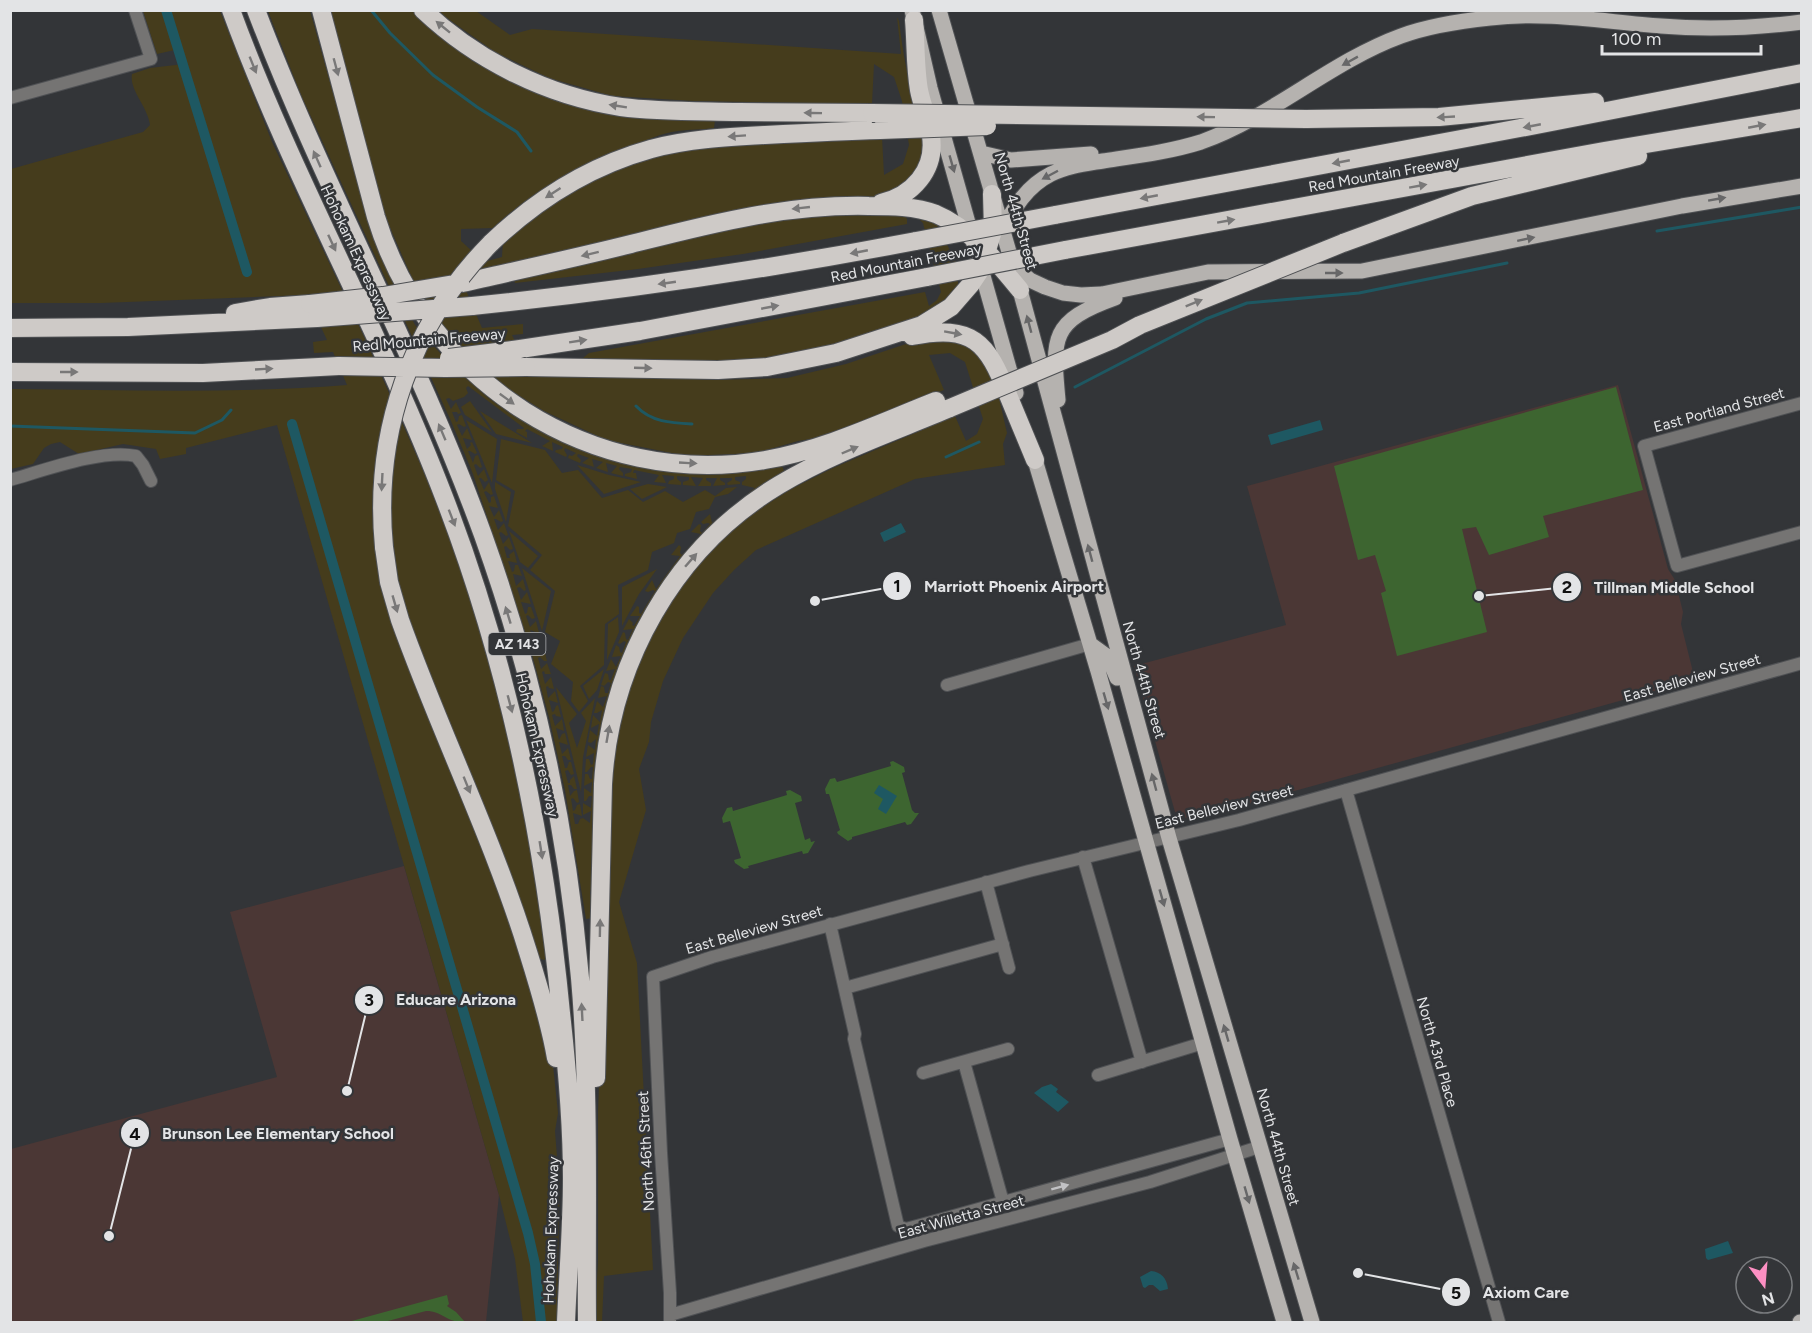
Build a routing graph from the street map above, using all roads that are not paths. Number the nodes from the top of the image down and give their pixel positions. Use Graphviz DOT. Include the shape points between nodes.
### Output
graph roads {
  1 [pos="135,10"];
  2 [pos="231,10"];
  3 [pos="256,10"];
  4 [pos="321,10"];
  5 [pos="423,10"];
  6 [pos="939,10"];
  7 [pos="1478,10"];
  8 [pos="1557,10"];
  9 [pos="913,15"];
  10 [pos="1591,20"];
  11 [pos="1802,22"];
  12 [pos="1402,36"];
  13 [pos="1802,73"];
  14 [pos="1775,78"];
  15 [pos="10,98"];
  16 [pos="1138,117"];
  17 [pos="1802,118"];
  18 [pos="1712,135"];
  19 [pos="1168,150"];
  20 [pos="981,153"];
  21 [pos="1802,186"];
  22 [pos="992,194"];
  23 [pos="859,205"];
  24 [pos="1002,231"];
  25 [pos="986,253"];
  26 [pos="1012,265"];
  27 [pos="1171,278"];
  28 [pos="1020,290"];
  29 [pos="314,311"];
  30 [pos="10,328"];
  31 [pos="854,348"];
  32 [pos="339,366"];
  33 [pos="10,372"];
  34 [pos="948,403"];
  35 [pos="1802,403"];
  36 [pos="1062,442"];
  37 [pos="1035,460"];
  38 [pos="10,480"];
  39 [pos="151,481"];
  40 [pos="1802,531"];
  41 [pos="1107,613"];
  42 [pos="1090,644"];
  43 [pos="1802,663"];
  44 [pos="947,685"];
  45 [pos="1144,745"];
  46 [pos="1346,790"];
  47 [pos="1169,838"];
  48 [pos="1146,842"];
  49 [pos="1083,857"];
  50 [pos="986,882"];
  51 [pos="830,924"];
  52 [pos="1003,944"];
  53 [pos="1009,968"];
  54 [pos="653,977"];
  55 [pos="845,988"];
  56 [pos="1203,1043"];
  57 [pos="1008,1049"];
  58 [pos="964,1062"];
  59 [pos="1142,1062"];
  60 [pos="923,1073"];
  61 [pos="1098,1075"];
  62 [pos="1230,1139"];
  63 [pos="1259,1148"];
  64 [pos="1235,1155"];
  65 [pos="1003,1202"];
  66 [pos="569,1254"];
  67 [pos="670,1319"];
  68 [pos="566,1323"];
  69 [pos="587,1323"];
  70 [pos="1284,1323"];
  71 [pos="1312,1323"];
  72 [pos="1499,1323"];
  1 -- 15 [label="street" via="151,59"];
  2 -- 66 [label="highway, Hohokam Expressway / AZ 143, one-way" via="286,144 430,462 471,569 501,670 538,830 555,947 571,1137"];
  69 -- 3 [label="highway, Hohokam Expressway / AZ 143, one-way" via="580,982 561,836 532,699 493,566 457,466 309,140"];
  4 -- 34 [label="highway, one-way" via="376,217 400,276 425,317 461,361 522,410 555,428 612,450 670,462 708,464 796,453"];
  16 -- 5 [label="highway, one-way, bridge" via="661,111 600,103 540,85 505,69 453,36"];
  6 -- 20 [label="main road, North 44th Street"];
  7 -- 12 [label="main road" via="1446,16"];
  8 -- 10 [label="main road"];
  9 -- 23 [label="highway" via="919,90 932,138 930,161 920,181 907,193 888,201"];
  9 -- 25 [label="main road, one-way" via="963,206"];
  10 -- 11 [label="main road" via="1702,28"];
  10 -- 12 [label="main road" via="1504,16"];
  12 -- 19 [label="main road, one-way" via="1235,127"];
  13 -- 14 [label="highway, Red Mountain Freeway"];
  14 -- 16 [label="highway, one-way, bridge" via="1473,115 1379,119"];
  14 -- 29 [label="highway, Red Mountain Freeway, one-way, bridge" via="801,262 472,306"];
  16 -- 66 [label="highway, one-way, bridge" via="707,139 652,149 600,167 518,218 447,295 426,329 406,372 385,454 384,547 402,627 499,865 542,1001 560,1091"];
  18 -- 17 [label="highway, Red Mountain Freeway, one-way"];
  32 -- 18 [label="highway, Red Mountain Freeway, one-way, bridge" via="446,358 640,331 1604,151"];
  34 -- 18 [label="highway, one-way, bridge" via="1112,340 1343,243 1463,199"];
  19 -- 20 [label="main road" via="1011,160"];
  19 -- 24 [label="main road, one-way" via="1077,165 1051,174 1022,198"];
  20 -- 22 [label="main road, North 44th Street"];
  27 -- 21 [label="main road, one-way" via="1227,271 1342,273 1380,269 1682,206"];
  22 -- 24 [label="main road, North 44th Street"];
  22 -- 25 [label="highway" via="993,222"];
  23 -- 25 [label="highway" via="930,212 954,224"];
  23 -- 29 [label="highway, one-way, bridge" via="754,214 462,283"];
  24 -- 25 [label="main road"];
  24 -- 26 [label="main road, North 44th Street"];
  25 -- 26 [label="main road"];
  25 -- 28 [label="highway"];
  25 -- 31 [label="highway" via="958,300 942,314 922,325"];
  25 -- 37 [label="main road" via="990,301"];
  26 -- 27 [label="main road" via="1030,280 1072,295 1102,294"];
  26 -- 28 [label="main road, North 44th Street"];
  27 -- 36 [label="main road" via="1091,307 1063,327 1054,352"];
  36 -- 28 [label="main road, North 44th Street, one-way"];
  29 -- 30 [label="highway" via="270,307 166,326"];
  32 -- 31 [label="highway, one-way, bridge" via="743,369 809,360"];
  31 -- 37 [label="highway, one-way" via="941,332 961,334 975,341 997,369"];
  33 -- 32 [label="highway, Red Mountain Freeway, one-way" via="203,373"];
  69 -- 34 [label="highway, one-way" via="595,1251 604,768 611,720 629,661 675,580 710,540 749,505 816,465"];
  35 -- 40 [label="street, East Portland Street" via="1644,446 1677,566"];
  41 -- 36 [label="main road, North 44th Street, one-way"];
  37 -- 42 [label="main road"];
  38 -- 39 [label="street" via="62,465 124,454 136,456"];
  41 -- 42 [label="main road"];
  41 -- 45 [label="main road, North 44th Street"];
  42 -- 44 [label="street"];
  42 -- 45 [label="main road" via="1108,657"];
  42 -- 48 [label="main road, one-way"];
  43 -- 46 [label="street, East Belleview Street"];
  47 -- 45 [label="main road, North 44th Street, one-way"];
  46 -- 47 [label="street, East Belleview Street"];
  46 -- 72 [label="street, North 43rd Place"];
  47 -- 48 [label="street, East Belleview Street"];
  63 -- 47 [label="main road, North 44th Street, one-way"];
  48 -- 49 [label="street, East Belleview Street"];
  48 -- 56 [label="main road, one-way"];
  49 -- 50 [label="street, East Belleview Street"];
  49 -- 59 [label="street"];
  50 -- 51 [label="street, East Belleview Street"];
  50 -- 52 [label="street"];
  51 -- 54 [label="street, East Belleview Street"];
  51 -- 55 [label="street"];
  52 -- 53 [label="street"];
  52 -- 55 [label="street"];
  54 -- 67 [label="street, North 46th Street"];
  55 -- 65 [label="street" via="898,1226 906,1229"];
  56 -- 59 [label="street"];
  56 -- 62 [label="main road"];
  57 -- 58 [label="street"];
  58 -- 60 [label="street"];
  58 -- 65 [label="street"];
  59 -- 61 [label="street"];
  62 -- 64 [label="main road"];
  65 -- 62 [label="street, one-way"];
  63 -- 64 [label="street, East Willetta Street"];
  71 -- 63 [label="main road, North 44th Street, one-way"];
  64 -- 67 [label="street, East Willetta Street" via="1150,1182 924,1242"];
  64 -- 70 [label="main road, one-way"];
  66 -- 68 [label="highway, Hohokam Expressway / AZ 143"];
}
